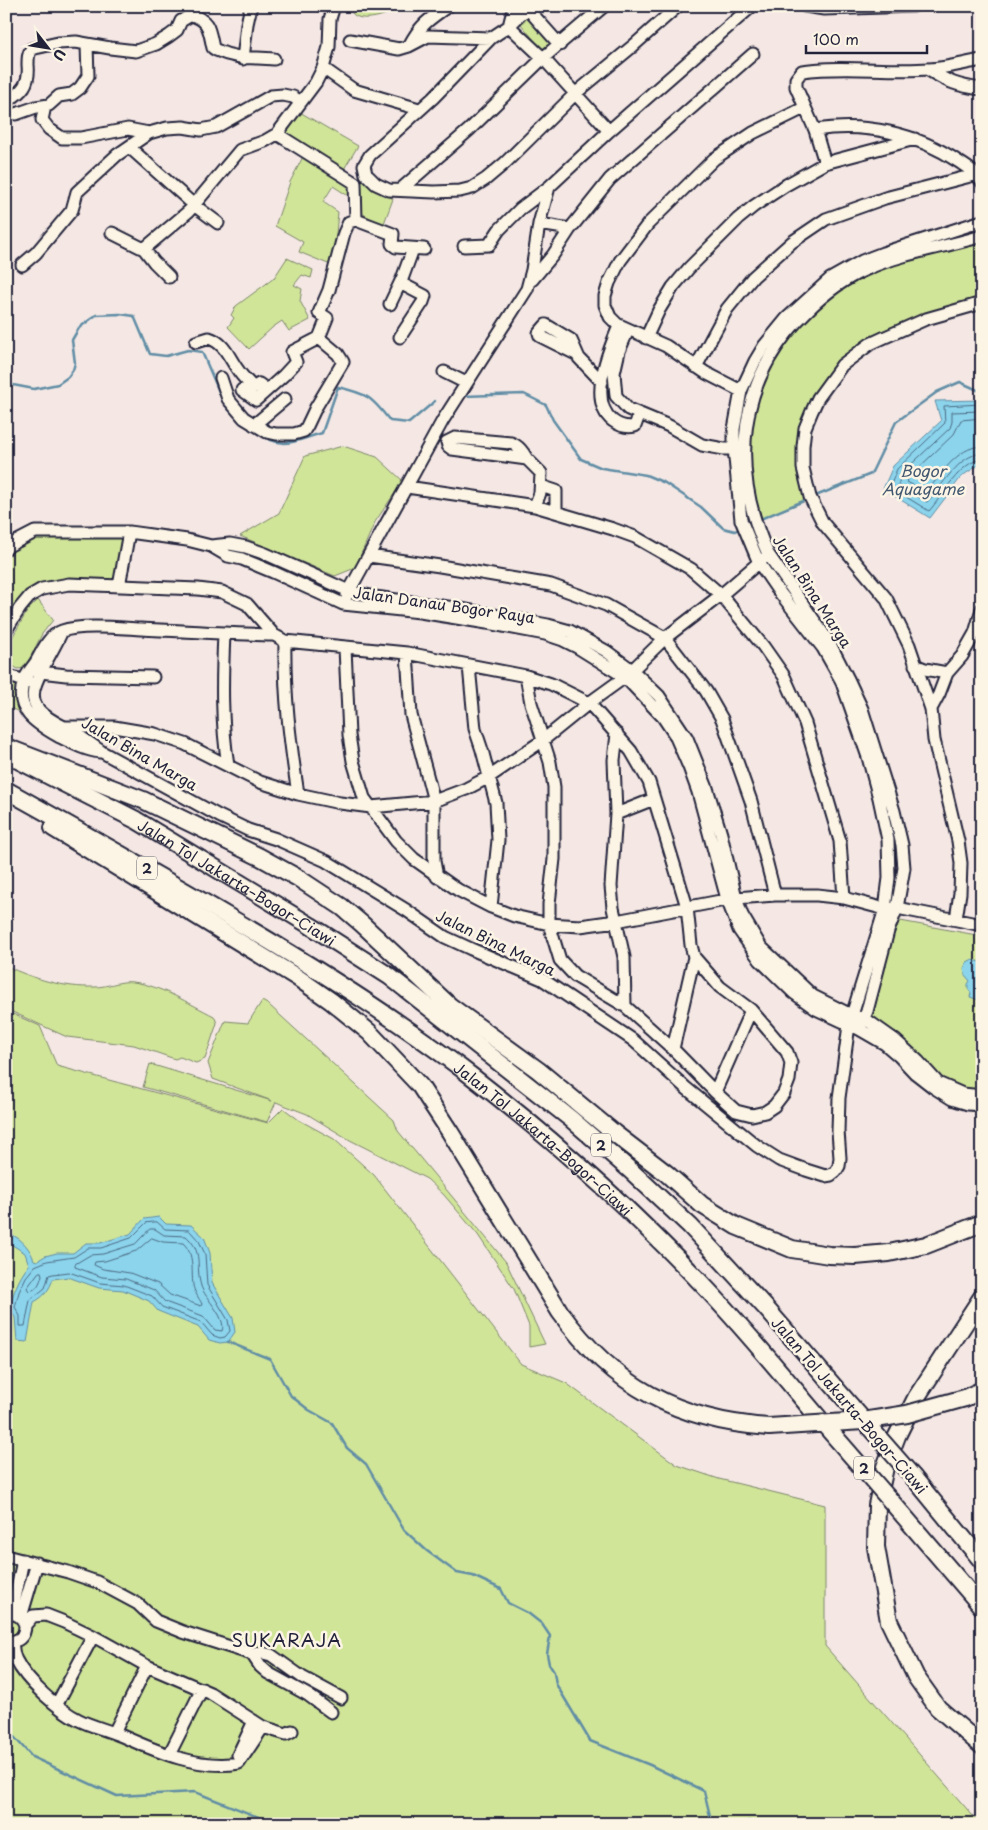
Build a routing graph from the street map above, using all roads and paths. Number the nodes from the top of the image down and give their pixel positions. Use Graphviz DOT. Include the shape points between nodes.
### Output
graph roads {
  1 [pos="251,6"];
  2 [pos="334,6"];
  3 [pos="448,6"];
  4 [pos="514,6"];
  5 [pos="604,6"];
  6 [pos="678,6"];
  7 [pos="752,6"];
  8 [pos="805,6"];
  9 [pos="914,6"];
  10 [pos="528,7"];
  11 [pos="904,7"];
  12 [pos="509,26"];
  13 [pos="491,38"];
  14 [pos="350,40"];
  15 [pos="87,45"];
  16 [pos="560,45"];
  17 [pos="409,46"];
  18 [pos="753,54"];
  19 [pos="543,58"];
  20 [pos="243,59"];
  21 [pos="274,59"];
  22 [pos="982,60"];
  23 [pos="324,68"];
  24 [pos="927,69"];
  25 [pos="982,89"];
  26 [pos="576,93"];
  27 [pos="7,101"];
  28 [pos="301,102"];
  29 [pos="45,106"];
  30 [pos="804,108"];
  31 [pos="420,109"];
  32 [pos="16,114"];
  33 [pos="815,130"];
  34 [pos="609,131"];
  35 [pos="149,133"];
  36 [pos="277,134"];
  37 [pos="915,139"];
  38 [pos="129,147"];
  39 [pos="825,164"];
  40 [pos="980,177"];
  41 [pos="548,187"];
  42 [pos="400,190"];
  43 [pos="194,204"];
  44 [pos="356,220"];
  45 [pos="982,221"];
  46 [pos="218,223"];
  47 [pos="539,224"];
  48 [pos="570,229"];
  49 [pos="112,233"];
  50 [pos="982,236"];
  51 [pos="464,246"];
  52 [pos="144,249"];
  53 [pos="22,265"];
  54 [pos="170,277"];
  55 [pos="400,283"];
  56 [pos="530,283"];
  57 [pos="982,303"];
  58 [pos="390,304"];
  59 [pos="624,328"];
  60 [pos="400,337"];
  61 [pos="319,338"];
  62 [pos="646,338"];
  63 [pos="196,342"];
  64 [pos="576,354"];
  65 [pos="696,367"];
  66 [pos="444,372"];
  67 [pos="221,378"];
  68 [pos="602,382"];
  69 [pos="466,383"];
  70 [pos="242,390"];
  71 [pos="267,390"];
  72 [pos="741,391"];
  73 [pos="285,399"];
  74 [pos="639,415"];
  75 [pos="254,425"];
  76 [pos="739,448"];
  77 [pos="527,460"];
  78 [pos="541,486"];
  79 [pos="407,487"];
  80 [pos="535,506"];
  81 [pos="556,512"];
  82 [pos="129,532"];
  83 [pos="756,542"];
  84 [pos="211,546"];
  85 [pos="6,549"];
  86 [pos="768,554"];
  87 [pos="369,556"];
  88 [pos="759,563"];
  89 [pos="119,586"];
  90 [pos="350,591"];
  91 [pos="721,595"];
  92 [pos="343,604"];
  93 [pos="982,609"];
  94 [pos="6,630"];
  95 [pos="62,631"];
  96 [pos="224,634"];
  97 [pos="274,636"];
  98 [pos="665,638"];
  99 [pos="285,641"];
  100 [pos="345,648"];
  101 [pos="407,653"];
  102 [pos="915,665"];
  103 [pos="469,666"];
  104 [pos="41,672"];
  105 [pos="946,673"];
  106 [pos="628,674"];
  107 [pos="6,675"];
  108 [pos="526,676"];
  109 [pos="153,677"];
  110 [pos="29,683"];
  111 [pos="589,702"];
  112 [pos="931,708"];
  113 [pos="64,727"];
  114 [pos="617,734"];
  115 [pos="542,741"];
  116 [pos="6,747"];
  117 [pos="102,752"];
  118 [pos="6,754"];
  119 [pos="228,765"];
  120 [pos="489,777"];
  121 [pos="6,790"];
  122 [pos="298,794"];
  123 [pos="6,795"];
  124 [pos="654,799"];
  125 [pos="434,801"];
  126 [pos="371,807"];
  127 [pos="616,814"];
  128 [pos="437,876"];
  129 [pos="775,895"];
  130 [pos="844,898"];
  131 [pos="732,899"];
  132 [pos="492,907"];
  133 [pos="687,907"];
  134 [pos="897,908"];
  135 [pos="885,909"];
  136 [pos="956,919"];
  137 [pos="616,921"];
  138 [pos="550,924"];
  139 [pos="982,925"];
  140 [pos="694,957"];
  141 [pos="625,1006"];
  142 [pos="751,1010"];
  143 [pos="856,1022"];
  144 [pos="673,1049"];
  145 [pos="715,1092"];
  146 [pos="982,1096"];
  147 [pos="982,1105"];
  148 [pos="982,1223"];
  149 [pos="982,1296"];
  150 [pos="982,1390"];
  151 [pos="6,1556"];
  152 [pos="23,1560"];
  153 [pos="982,1561"];
  154 [pos="37,1563"];
  155 [pos="982,1607"];
  156 [pos="13,1616"];
  157 [pos="93,1636"];
  158 [pos="9,1641"];
  159 [pos="252,1654"];
  160 [pos="147,1666"];
  161 [pos="202,1689"];
  162 [pos="341,1698"];
  163 [pos="56,1704"];
  164 [pos="331,1712"];
  165 [pos="258,1724"];
  166 [pos="292,1731"];
  167 [pos="114,1733"];
  168 [pos="982,1746"];
  169 [pos="169,1755"];
  1 -- 20 [label="street"];
  2 -- 23 [label="street"];
  3 -- 17 [label="street" via="416,32"];
  4 -- 12 [label="street"];
  5 -- 16 [label="street"];
  6 -- 26 [label="street"];
  7 -- 34 [label="street"];
  8 -- 11 [label="street" via="824,9"];
  9 -- 11 [label="street"];
  10 -- 12 [label="street"];
  10 -- 16 [label="street"];
  12 -- 13 [label="street"];
  12 -- 19 [label="street"];
  13 -- 17 [label="street" via="428,36"];
  13 -- 31 [label="street"];
  14 -- 17 [label="street" via="386,48"];
  15 -- 20 [label="street" via="136,50 169,36 181,21 192,15 206,22 214,49"];
  15 -- 27 [label="street" via="58,43 31,49 28,80 18,94"];
  15 -- 29 [label="street" via="88,76 85,81 72,94 59,96"];
  16 -- 19 [label="street"];
  18 -- 48 [label="street" via="610,179"];
  19 -- 26 [label="street"];
  19 -- 42 [label="street" via="469,130"];
  20 -- 21 [label="street"];
  22 -- 24 [label="street"];
  23 -- 28 [label="street"];
  23 -- 31 [label="street" via="354,90"];
  24 -- 25 [label="street" via="949,83"];
  24 -- 30 [label="street" via="802,71 796,79 796,87"];
  26 -- 34 [label="street"];
  26 -- 42 [label="street" via="478,185 460,191"];
  28 -- 35 [label="street" via="293,97 271,96 216,127 201,130 167,128"];
  28 -- 36 [label="street"];
  29 -- 32 [label="street"];
  29 -- 35 [label="street" via="42,120 62,138 128,129"];
  30 -- 33 [label="street"];
  30 -- 59 [label="street" via="753,134 714,159 648,224 620,261 605,296 610,316"];
  31 -- 42 [label="street" via="364,164 366,174 376,184 388,190"];
  33 -- 37 [label="street" via="863,127"];
  33 -- 39 [label="street"];
  34 -- 41 [label="street"];
  35 -- 38 [label="street"];
  36 -- 43 [label="street" via="240,150"];
  36 -- 44 [label="street" via="355,183"];
  37 -- 39 [label="street"];
  37 -- 40 [label="street" via="946,154"];
  38 -- 43 [label="street"];
  38 -- 53 [label="street" via="76,192 72,210"];
  39 -- 62 [label="street" via="786,185 738,218 673,287"];
  40 -- 65 [label="street" via="925,186 826,219 792,242 753,277 727,309"];
  41 -- 47 [label="street"];
  41 -- 51 [label="street" via="520,208 489,245"];
  43 -- 46 [label="street"];
  43 -- 52 [label="street"];
  44 -- 55 [label="street" via="393,234 392,242 396,247 418,249"];
  44 -- 61 [label="street" via="349,222 344,233 335,273 319,313 327,318"];
  45 -- 72 [label="street, Jalan Bina Marga" via="862,261 830,279 774,332"];
  47 -- 48 [label="street"];
  47 -- 56 [label="street"];
  48 -- 56 [label="street"];
  49 -- 52 [label="street"];
  50 -- 76 [label="street, Jalan Bina Marga" via="870,268 844,280 814,304 784,335 764,368"];
  52 -- 54 [label="street"];
  55 -- 58 [label="street"];
  55 -- 60 [label="street" via="425,296"];
  56 -- 69 [label="street"];
  57 -- 102 [label="street" via="926,319 870,344 842,365 818,398 805,428 803,468 810,497 823,522 886,598"];
  59 -- 62 [label="street"];
  59 -- 68 [label="street" via="608,353"];
  59 -- 74 [label="street" via="614,373 616,396"];
  61 -- 71 [label="street" via="292,352 296,362"];
  61 -- 75 [label="street" via="343,362 306,428 299,433 284,435 267,432"];
  62 -- 65 [label="street" via="672,350"];
  63 -- 71 [label="street" via="208,338 218,342 253,388 259,384"];
  64 -- 68 [label="street"];
  65 -- 72 [label="street"];
  66 -- 69 [label="street"];
  67 -- 75 [label="street" via="231,404"];
  68 -- 74 [label="street" via="601,405 607,416 630,428 635,426"];
  69 -- 79 [label="street"];
  70 -- 71 [label="street" via="256,400"];
  72 -- 76 [label="street, Jalan Bina Marga" via="734,429"];
  73 -- 75 [label="street"];
  74 -- 76 [label="street" via="669,426 702,445"];
  76 -- 83 [label="street, Jalan Bina Marga" via="756,518"];
  76 -- 83 [label="street, Jalan Bina Marga" via="741,520"];
  77 -- 77 [label="street" via="452,449 447,442 455,438 516,444"];
  77 -- 78 [label="street" via="541,471"];
  78 -- 80 [label="street"];
  78 -- 81 [label="street" via="556,491"];
  79 -- 80 [label="street"];
  79 -- 87 [label="street"];
  80 -- 81 [label="street"];
  81 -- 91 [label="street" via="635,537 691,569"];
  82 -- 84 [label="street, Jalan Danau Bogor Raya"];
  82 -- 85 [label="street, Jalan Danau Bogor Raya" via="35,532"];
  82 -- 89 [label="street"];
  83 -- 86 [label="street, Jalan Bina Marga"];
  83 -- 88 [label="street, Jalan Bina Marga"];
  84 -- 90 [label="street, Jalan Danau Bogor Raya" via="230,544 246,547"];
  84 -- 92 [label="street, Jalan Danau Bogor Raya"];
  86 -- 88 [label="street"];
  86 -- 134 [label="street, Jalan Bina Marga" via="829,642 862,709 902,845 904,868"];
  87 -- 90 [label="street"];
  87 -- 98 [label="street" via="552,585 606,605"];
  88 -- 91 [label="street"];
  88 -- 135 [label="street, Jalan Bina Marga" via="823,648 850,701 868,757 888,840 890,861"];
  89 -- 94 [label="street" via="70,584 42,589 25,600"];
  89 -- 97 [label="street" via="227,594 247,604"];
  90 -- 92 [label="street"];
  90 -- 106 [label="street, Jalan Danau Bogor Raya" via="548,625 570,632 606,651"];
  91 -- 98 [label="street"];
  91 -- 130 [label="street" via="784,676 802,716 840,841"];
  92 -- 106 [label="street, Jalan Danau Bogor Raya" via="420,612 545,634"];
  93 -- 105 [label="street" via="969,644"];
  95 -- 96 [label="street" via="113,627"];
  95 -- 104 [label="street"];
  95 -- 110 [label="street" via="46,644"];
  96 -- 97 [label="street"];
  96 -- 119 [label="street" via="222,694"];
  97 -- 99 [label="street"];
  98 -- 106 [label="street"];
  98 -- 129 [label="street" via="706,691 722,719 751,802"];
  99 -- 100 [label="street"];
  99 -- 122 [label="street" via="284,678 289,737"];
  100 -- 101 [label="street"];
  100 -- 126 [label="street" via="350,744 359,785"];
  101 -- 103 [label="street"];
  101 -- 125 [label="street" via="411,715"];
  102 -- 105 [label="street"];
  102 -- 112 [label="street"];
  103 -- 108 [label="street"];
  103 -- 120 [label="street" via="475,729"];
  104 -- 109 [label="street"];
  104 -- 110 [label="street"];
  105 -- 112 [label="street"];
  106 -- 111 [label="street"];
  106 -- 131 [label="street, Jalan Danau Bogor Raya" via="663,717 681,748"];
  107 -- 110 [label="street"];
  108 -- 111 [label="street"];
  108 -- 115 [label="street"];
  110 -- 113 [label="street, Jalan Bina Marga" via="38,711"];
  110 -- 117 [label="street" via="22,694 23,706 34,722 74,744"];
  111 -- 114 [label="street"];
  111 -- 115 [label="street"];
  112 -- 136 [label="street" via="934,740 961,863"];
  113 -- 117 [label="street, Jalan Bina Marga"];
  113 -- 119 [label="street" via="114,727 155,734 185,744"];
  114 -- 124 [label="street" via="632,750"];
  114 -- 127 [label="street" via="614,760"];
  115 -- 120 [label="street"];
  115 -- 138 [label="street" via="554,787"];
  116 -- 148 [label="highway" via="143,800 298,878 342,907 450,1006 538,1070 702,1206 736,1226 792,1249 855,1256 926,1245"];
  117 -- 143 [label="street, Jalan Bina Marga" via="219,816 326,861 445,937 542,979 632,1040 756,1146 779,1160 825,1176 839,1166 838,1116 846,1048"];
  118 -- 153 [label="highway, Jalan Tol Jakarta–Bogor–Ciawi / 2, bridge" via="136,820 389,976 571,1119 690,1226 914,1478"];
  119 -- 122 [label="street" via="260,782"];
  120 -- 125 [label="street"];
  120 -- 132 [label="street" via="496,803 498,840"];
  121 -- 155 [label="highway, Jalan Tol Jakarta–Bogor–Ciawi / 2, bridge" via="285,950 375,1007 474,1078 611,1194 710,1293"];
  122 -- 126 [label="street"];
  123 -- 150 [label="highway, bridge" via="41,821 298,978 370,1032 420,1086 573,1330 604,1362 663,1403 737,1425 769,1427 863,1421 907,1414"];
  124 -- 127 [label="street"];
  124 -- 133 [label="street"];
  125 -- 126 [label="street"];
  125 -- 128 [label="street"];
  126 -- 128 [label="street" via="396,841"];
  127 -- 137 [label="street" via="611,886"];
  128 -- 132 [label="street"];
  129 -- 130 [label="street"];
  129 -- 131 [label="street"];
  130 -- 135 [label="street"];
  131 -- 133 [label="street"];
  131 -- 143 [label="street, Jalan Danau Bogor Raya" via="762,947 814,996"];
  132 -- 138 [label="street"];
  133 -- 137 [label="street"];
  133 -- 140 [label="street"];
  134 -- 135 [label="street"];
  134 -- 136 [label="street"];
  134 -- 143 [label="street, Jalan Bina Marga"];
  135 -- 143 [label="street, Jalan Bina Marga"];
  136 -- 139 [label="street"];
  137 -- 138 [label="street" via="580,926"];
  137 -- 141 [label="street" via="624,957"];
  138 -- 141 [label="street" via="560,960 568,969"];
  140 -- 142 [label="street" via="720,987"];
  140 -- 144 [label="street"];
  141 -- 144 [label="street"];
  142 -- 145 [label="street"];
  142 -- 145 [label="street" via="787,1052 791,1064 784,1093 774,1106 752,1115 736,1111"];
  143 -- 146 [label="street, Jalan Danau Bogor Raya" via="901,1046 938,1083 963,1094"];
  143 -- 147 [label="street, Jalan Danau Bogor Raya" via="915,1073 952,1099"];
  144 -- 145 [label="street"];
  149 -- 168 [label="highway" via="916,1398 897,1436 885,1467 876,1506 876,1547 889,1621 916,1677 938,1708"];
  151 -- 152 [label="street"];
  152 -- 154 [label="street"];
  152 -- 156 [label="street"];
  154 -- 156 [label="street"];
  154 -- 159 [label="street" via="116,1591 138,1604 156,1622"];
  156 -- 157 [label="street" via="46,1615"];
  156 -- 158 [label="street" via="23,1636"];
  157 -- 160 [label="street"];
  157 -- 163 [label="street"];
  158 -- 163 [label="street" via="19,1666"];
  159 -- 162 [label="street" via="271,1655 302,1677"];
  159 -- 164 [label="street" via="268,1673"];
  160 -- 161 [label="street"];
  160 -- 167 [label="street"];
  161 -- 165 [label="street"];
  161 -- 169 [label="street"];
  163 -- 167 [label="street" via="79,1720"];
  165 -- 166 [label="street" via="286,1734"];
  165 -- 169 [label="street" via="238,1764 219,1766"];
  167 -- 169 [label="street"];
}
